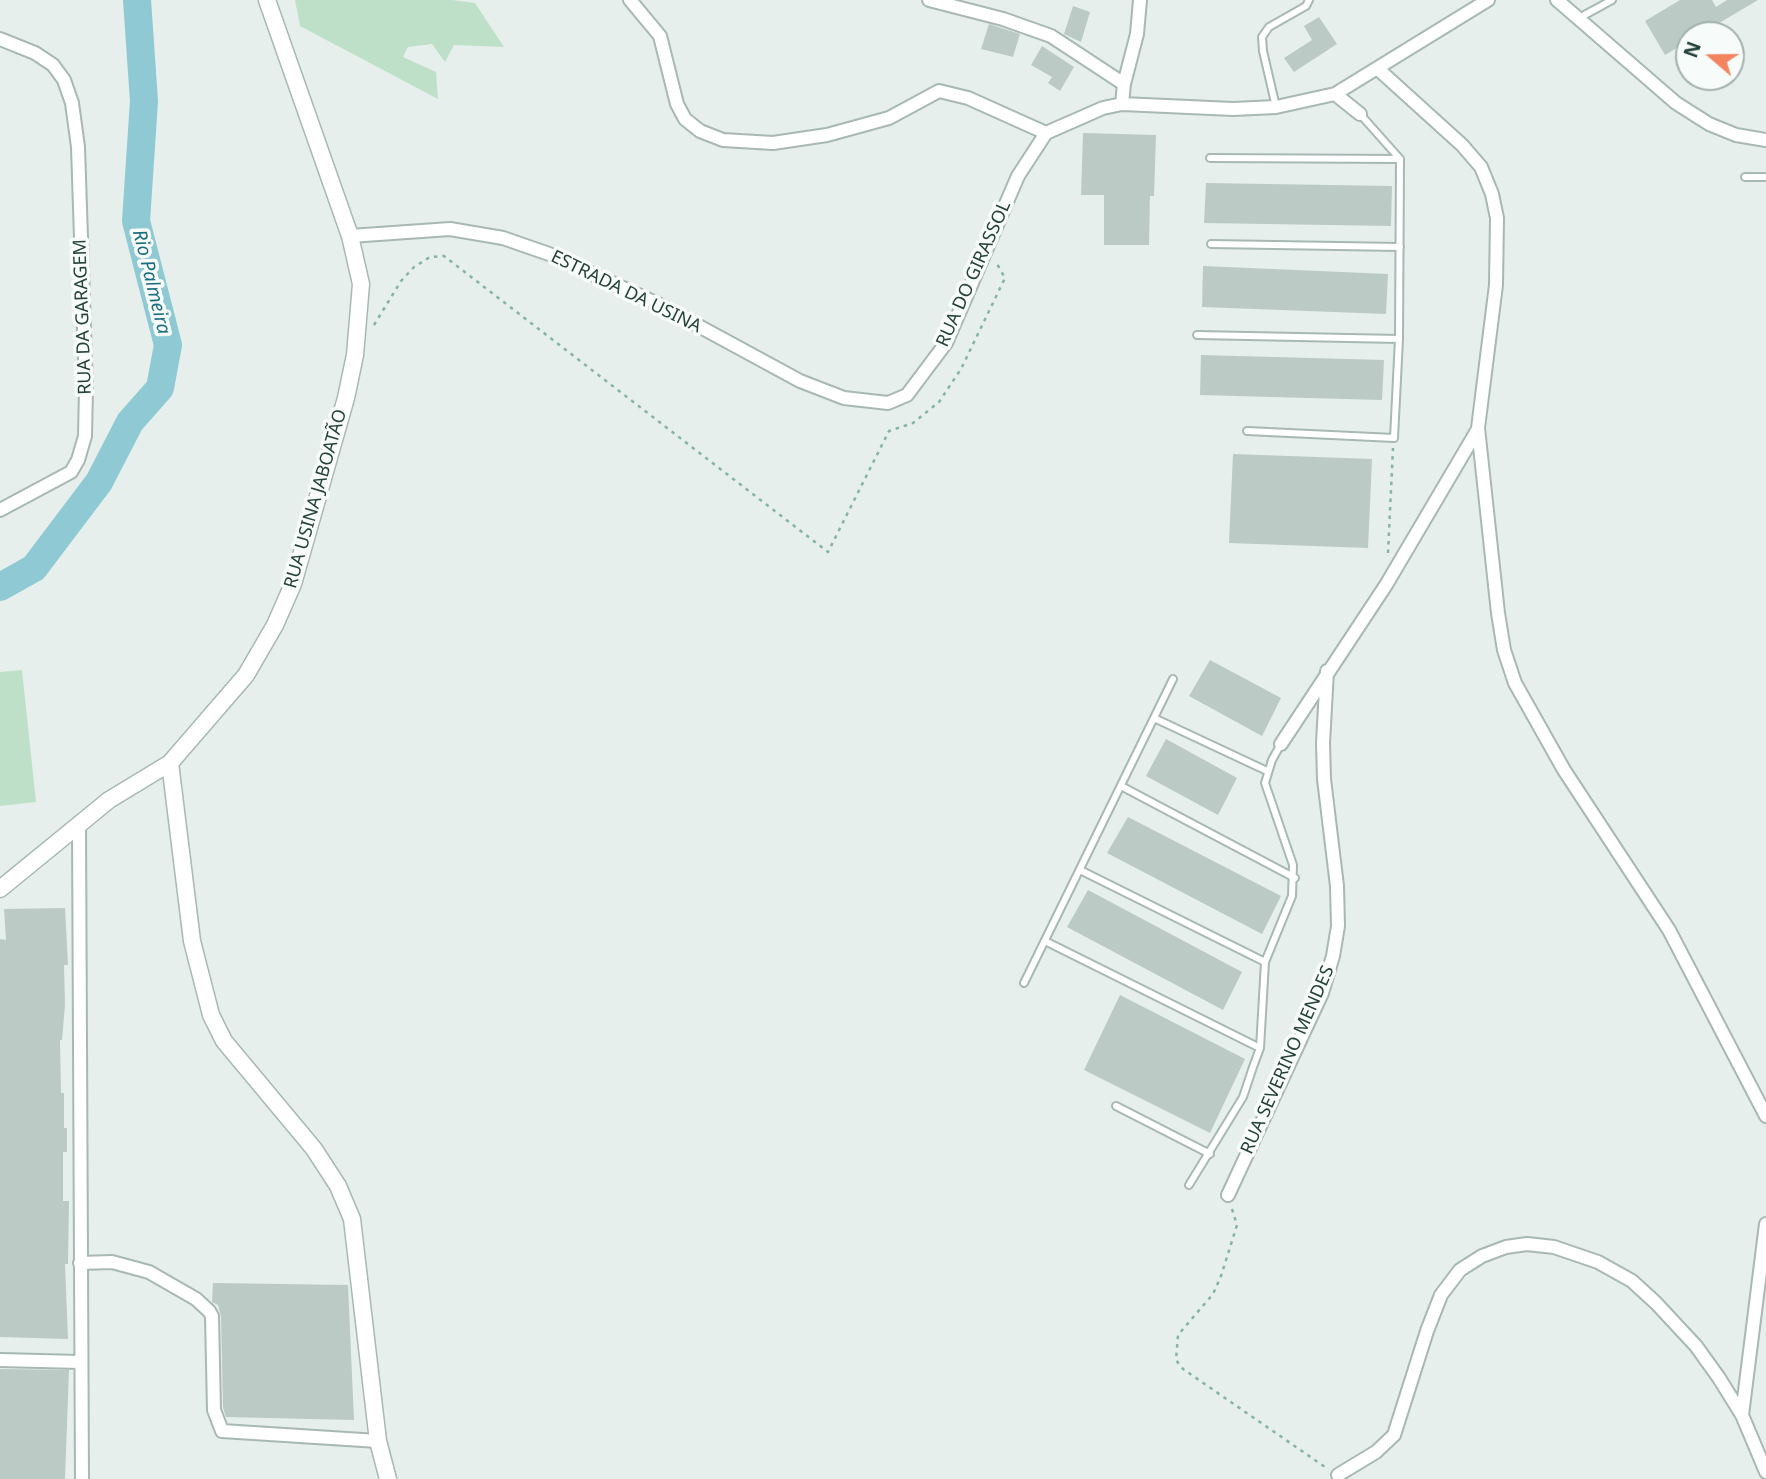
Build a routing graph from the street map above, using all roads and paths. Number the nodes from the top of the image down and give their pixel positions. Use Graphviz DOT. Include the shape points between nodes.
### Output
graph roads {
  1 [pos="268,0"];
  2 [pos="630,0"];
  3 [pos="929,0"];
  4 [pos="1140,0"];
  5 [pos="1309,0"];
  6 [pos="1488,0"];
  7 [pos="1557,0"];
  8 [pos="1612,0"];
  9 [pos="1579,18"];
  10 [pos="0,39"];
  11 [pos="1378,69"];
  12 [pos="1124,84"];
  13 [pos="1335,94"];
  14 [pos="1122,104"];
  15 [pos="1276,107"];
  16 [pos="1360,114"];
  17 [pos="1046,133"];
  18 [pos="1766,140"];
  19 [pos="1210,158"];
  20 [pos="1400,159"];
  21 [pos="1745,177"];
  22 [pos="1766,177"];
  23 [pos="350,236"];
  24 [pos="987,244"];
  25 [pos="1211,244"];
  26 [pos="1400,247"];
  27 [pos="1197,335"];
  28 [pos="1399,339"];
  29 [pos="355,355"];
  30 [pos="888,403"];
  31 [pos="1478,428"];
  32 [pos="1247,431"];
  33 [pos="1394,438"];
  34 [pos="0,510"];
  35 [pos="1387,558"];
  36 [pos="1327,671"];
  37 [pos="1173,679"];
  38 [pos="1154,718"];
  39 [pos="1281,744"];
  40 [pos="170,763"];
  41 [pos="1267,771"];
  42 [pos="1121,786"];
  43 [pos="79,823"];
  44 [pos="1080,870"];
  45 [pos="1295,878"];
  46 [pos="0,889"];
  47 [pos="1045,941"];
  48 [pos="1265,962"];
  49 [pos="1024,983"];
  50 [pos="1260,1048"];
  51 [pos="1116,1107"];
  52 [pos="1766,1116"];
  53 [pos="1210,1154"];
  54 [pos="1189,1185"];
  55 [pos="1228,1195"];
  56 [pos="1766,1224"];
  57 [pos="80,1263"];
  58 [pos="0,1360"];
  59 [pos="80,1362"];
  60 [pos="1742,1415"];
  61 [pos="378,1441"];
  62 [pos="1766,1472"];
  63 [pos="1338,1475"];
  64 [pos="82,1479"];
  65 [pos="388,1479"];
  1 -- 23 [label="street, RUA USINA JABOATÃO"];
  2 -- 17 [label="street" via="660,36 685,119 723,140 773,143 827,135 888,118 939,92 968,98"];
  3 -- 12 [label="street" via="1051,36"];
  4 -- 12 [label="street"];
  5 -- 15 [label="lane" via="1269,27 1262,37"];
  6 -- 11 [label="street"];
  7 -- 9 [label="street"];
  8 -- 9 [label="lane"];
  9 -- 18 [label="street" via="1676,103 1709,124"];
  10 -- 34 [label="street, RUA DA GARAGEM" via="53,65 72,103 78,147 85,436 71,472"];
  11 -- 13 [label="street"];
  11 -- 31 [label="street" via="1462,145 1481,167 1492,194 1497,218 1496,285"];
  12 -- 14 [label="street"];
  13 -- 15 [label="street"];
  13 -- 16 [label="street"];
  14 -- 15 [label="street"];
  14 -- 17 [label="street"];
  16 -- 20 [label="lane"];
  17 -- 24 [label="street, RUA DO GIRASSOL" via="1017,176"];
  19 -- 20 [label="lane"];
  20 -- 26 [label="lane"];
  21 -- 22 [label="lane"];
  23 -- 29 [label="street, RUA USINA JABOATÃO" via="361,284"];
  23 -- 30 [label="street, ESTRADA DA USINA" via="450,229 503,238 660,305 800,381 844,398"];
  24 -- 29 [label="path" via="1004,278 961,369 939,402 913,423 889,431 828,552 443,256 430,257 401,281"];
  24 -- 30 [label="street, RUA DO GIRASSOL" via="946,343 907,394"];
  25 -- 26 [label="lane"];
  26 -- 28 [label="lane"];
  27 -- 28 [label="lane"];
  28 -- 33 [label="lane"];
  29 -- 40 [label="street, RUA USINA JABOATÃO" via="293,584 275,625 246,675"];
  31 -- 36 [label="street" via="1386,584"];
  31 -- 52 [label="street" via="1500,625 1515,683 1564,770 1669,930"];
  32 -- 33 [label="lane"];
  33 -- 35 [label="path"];
  36 -- 39 [label="street"];
  36 -- 55 [label="street, RUA SEVERINO MENDES" via="1324,779 1338,926 1333,956 1322,993"];
  37 -- 38 [label="lane"];
  38 -- 41 [label="lane"];
  38 -- 42 [label="lane"];
  39 -- 41 [label="lane"];
  40 -- 43 [label="street, RUA USINA JABOATÃO"];
  40 -- 61 [label="street" via="192,941 211,1015 224,1041 314,1149 352,1219"];
  41 -- 45 [label="lane" via="1269,799"];
  42 -- 44 [label="lane"];
  42 -- 45 [label="lane"];
  43 -- 46 [label="street, RUA USINA JABOATÃO"];
  43 -- 57 [label="street"];
  44 -- 47 [label="lane"];
  44 -- 48 [label="lane"];
  45 -- 48 [label="lane" via="1286,915"];
  47 -- 49 [label="lane"];
  47 -- 50 [label="lane"];
  48 -- 50 [label="lane"];
  50 -- 53 [label="lane" via="1242,1097"];
  51 -- 53 [label="lane"];
  53 -- 54 [label="lane"];
  55 -- 63 [label="path" via="1237,1225 1228,1256 1213,1294 1178,1335 1176,1360 1303,1455"];
  56 -- 60 [label="street"];
  57 -- 59 [label="street"];
  57 -- 61 [label="street" via="112,1262 149,1272 209,1311 214,1410 222,1431"];
  58 -- 59 [label="street"];
  59 -- 64 [label="street"];
  60 -- 62 [label="street"];
  60 -- 63 [label="street" via="1696,1346 1632,1281 1598,1262 1554,1247 1506,1247 1460,1270 1441,1295 1394,1435"];
  61 -- 65 [label="street"];
}
